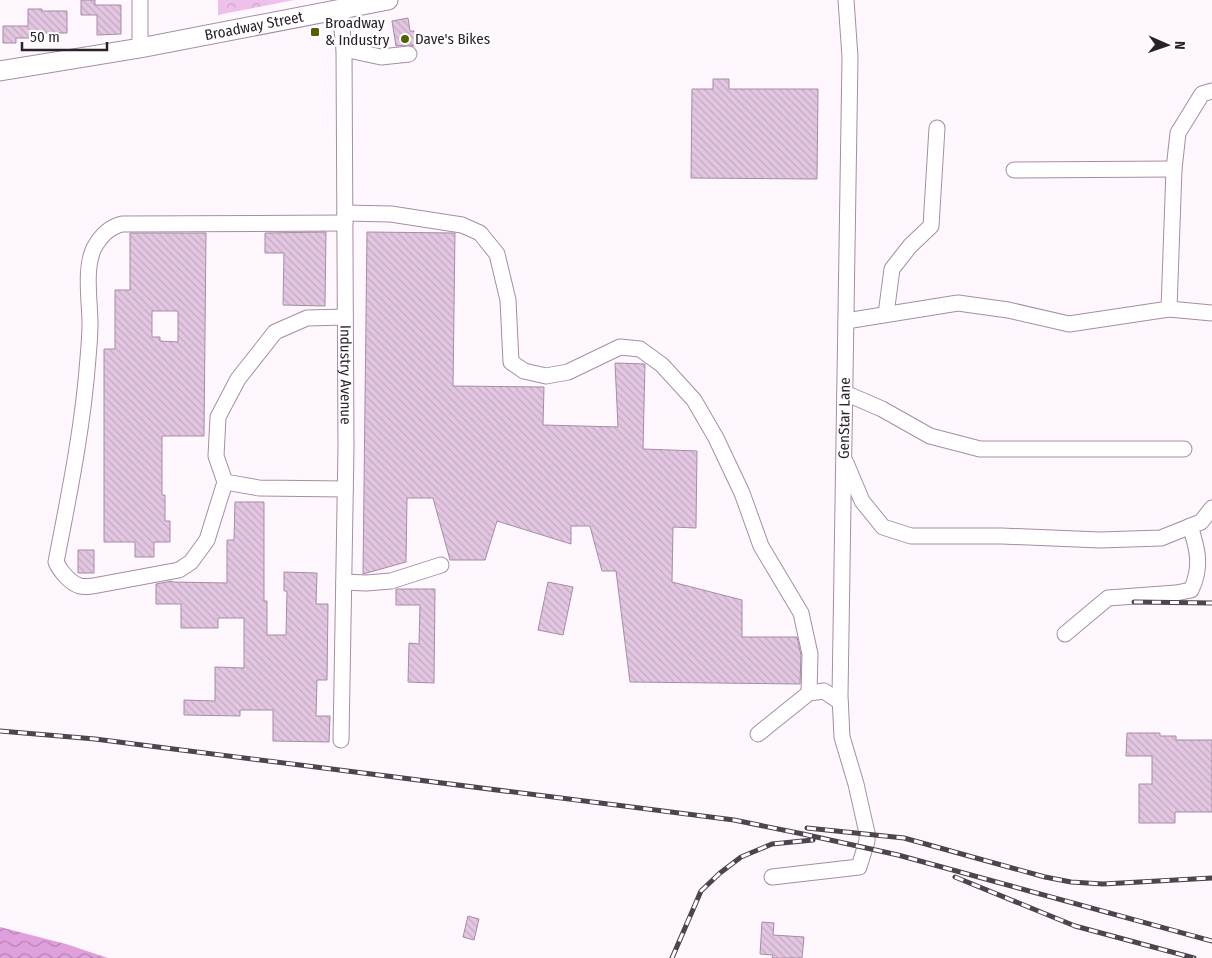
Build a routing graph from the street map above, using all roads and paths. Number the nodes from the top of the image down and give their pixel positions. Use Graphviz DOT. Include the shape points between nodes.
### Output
graph roads {
  1 [pos="140,0"];
  2 [pos="388,0"];
  3 [pos="846,0"];
  4 [pos="340,10"];
  5 [pos="140,48"];
  6 [pos="344,49"];
  7 [pos="409,54"];
  8 [pos="0,70"];
  9 [pos="1212,91"];
  10 [pos="937,128"];
  11 [pos="1174,169"];
  12 [pos="1014,170"];
  13 [pos="345,218"];
  14 [pos="1169,309"];
  15 [pos="1212,313"];
  16 [pos="886,314"];
  17 [pos="345,317"];
  18 [pos="846,321"];
  19 [pos="845,393"];
  20 [pos="1184,450"];
  21 [pos="844,457"];
  22 [pos="225,482"];
  23 [pos="345,489"];
  24 [pos="1212,508"];
  25 [pos="1190,526"];
  26 [pos="440,565"];
  27 [pos="344,582"];
  28 [pos="1065,634"];
  29 [pos="809,693"];
  30 [pos="840,702"];
  31 [pos="758,734"];
  32 [pos="341,740"];
  33 [pos="772,877"];
  1 -- 5 [label="street"];
  2 -- 4 [label="main road, Broadway Street"];
  3 -- 18 [label="street, GenStar Lane" via="850,57"];
  4 -- 5 [label="main road, Broadway Street"];
  4 -- 6 [label="street, Industry Avenue"];
  5 -- 8 [label="main road, Broadway Street"];
  6 -- 7 [label="street" via="381,57"];
  6 -- 13 [label="street, Industry Avenue"];
  9 -- 11 [label="street" via="1202,94 1178,133"];
  10 -- 16 [label="street" via="931,226 892,269"];
  11 -- 12 [label="street"];
  11 -- 14 [label="street"];
  13 -- 17 [label="street, Industry Avenue"];
  13 -- 22 [label="street" via="122,224 112,227 94,248 89,266 88,360 76,453 56,562 59,569 80,586 179,570 190,562 207,540"];
  13 -- 29 [label="street" via="391,214 462,225 480,233 497,254 508,300 511,362 524,371 546,376 568,372 620,347 640,348 662,365 694,400 716,438 742,493 761,546 801,613 810,654"];
  14 -- 15 [label="street"];
  14 -- 16 [label="street" via="1069,324 958,303"];
  16 -- 18 [label="street"];
  17 -- 22 [label="street" via="307,318 275,332 238,379 218,418 216,456"];
  17 -- 23 [label="street, Industry Avenue"];
  18 -- 19 [label="street, GenStar Lane"];
  19 -- 20 [label="street" via="930,436 980,449"];
  19 -- 21 [label="street, GenStar Lane"];
  21 -- 25 [label="street" via="862,501 883,527 911,536 1161,538"];
  21 -- 30 [label="street, GenStar Lane"];
  22 -- 23 [label="street" via="259,488"];
  23 -- 27 [label="street, Industry Avenue"];
  24 -- 25 [label="street" via="1202,522"];
  25 -- 28 [label="street" via="1197,546 1198,563 1197,577 1190,590 1108,598"];
  26 -- 27 [label="street" via="391,581"];
  27 -- 32 [label="street, Industry Avenue"];
  29 -- 30 [label="street" via="824,691"];
  29 -- 31 [label="street"];
  30 -- 33 [label="street, GenStar Lane" via="842,737 867,833 859,867"];
}
